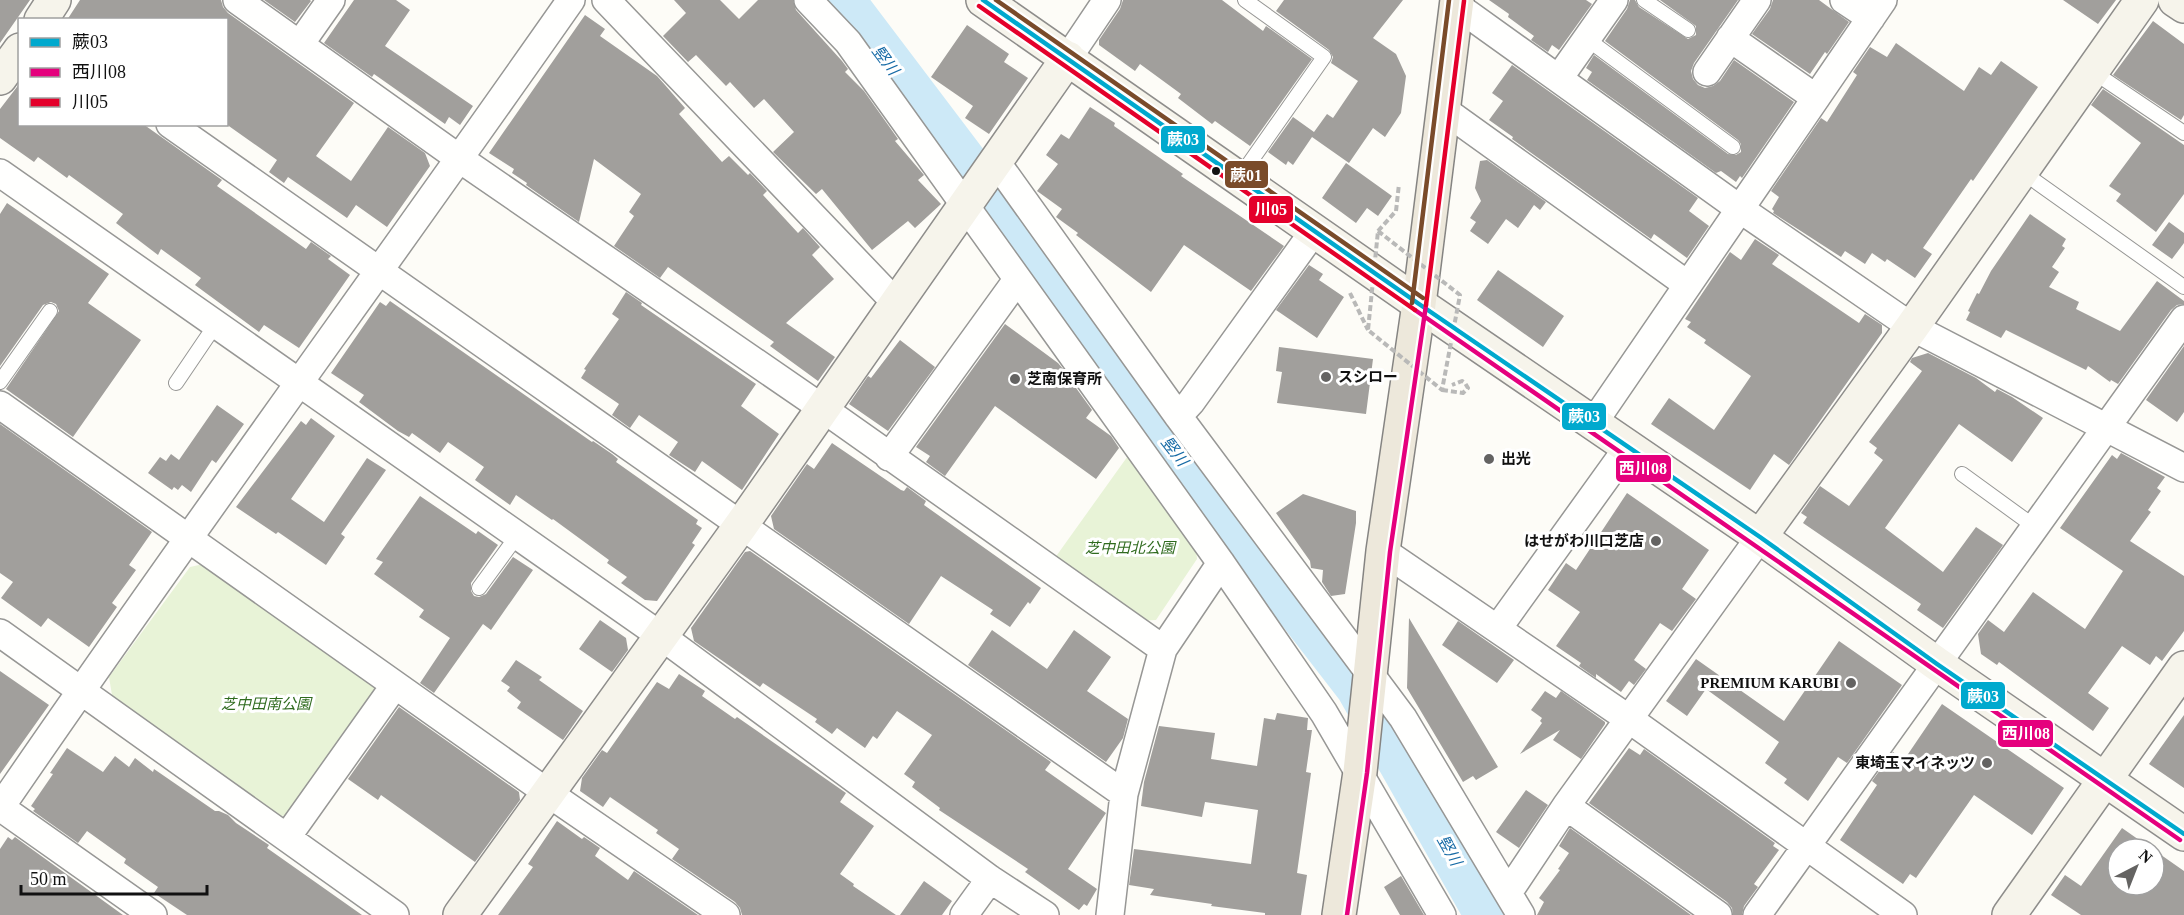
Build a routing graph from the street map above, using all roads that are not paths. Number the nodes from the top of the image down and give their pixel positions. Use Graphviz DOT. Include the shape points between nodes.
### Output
graph roads {
  1 [pos="54,0"];
  2 [pos="237,0"];
  3 [pos="331,0"];
  4 [pos="571,0"];
  5 [pos="606,0"];
  6 [pos="808,0"];
  7 [pos="983,0"];
  8 [pos="1107,0"];
  9 [pos="1245,0"];
  10 [pos="1614,0"];
  11 [pos="1644,0"];
  12 [pos="1757,0"];
  13 [pos="1844,0"];
  14 [pos="2142,0"];
  15 [pos="2175,0"];
  16 [pos="1457,3"];
  17 [pos="2184,6"];
  18 [pos="1877,9"];
  19 [pos="42,18"];
  20 [pos="1688,30"];
  21 [pos="1730,38"];
  22 [pos="1587,39"];
  23 [pos="300,44"];
  24 [pos="18,53"];
  25 [pos="1068,58"];
  26 [pos="2092,71"];
  27 [pos="1707,72"];
  28 [pos="0,78"];
  29 [pos="1559,78"];
  30 [pos="1816,98"];
  31 [pos="1444,110"];
  32 [pos="173,126"];
  33 [pos="2184,133"];
  34 [pos="1733,147"];
  35 [pos="460,159"];
  36 [pos="994,167"];
  37 [pos="2021,171"];
  38 [pos="0,173"];
  39 [pos="1239,178"];
  40 [pos="968,202"];
  41 [pos="1740,209"];
  42 [pos="1314,231"];
  43 [pos="380,272"];
  44 [pos="1017,280"];
  45 [pos="1688,285"];
  46 [pos="2184,287"];
  47 [pos="896,303"];
  48 [pos="1419,304"];
  49 [pos="50,311"];
  50 [pos="2184,319"];
  51 [pos="216,324"];
  52 [pos="1912,327"];
  53 [pos="0,382"];
  54 [pos="176,383"];
  55 [pos="300,383"];
  56 [pos="0,405"];
  57 [pos="822,408"];
  58 [pos="1178,416"];
  59 [pos="1594,422"];
  60 [pos="2107,427"];
  61 [pos="1629,446"];
  62 [pos="890,457"];
  63 [pos="2184,468"];
  64 [pos="1962,474"];
  65 [pos="742,524"];
  66 [pos="2035,527"];
  67 [pos="517,536"];
  68 [pos="1760,537"];
  69 [pos="189,539"];
  70 [pos="1383,550"];
  71 [pos="1221,563"];
  72 [pos="479,588"];
  73 [pos="1498,628"];
  74 [pos="0,633"];
  75 [pos="661,636"];
  76 [pos="1163,649"];
  77 [pos="1937,664"];
  78 [pos="2184,669"];
  79 [pos="1370,673"];
  80 [pos="395,685"];
  81 [pos="80,690"];
  82 [pos="1629,719"];
  83 [pos="1360,772"];
  84 [pos="2105,779"];
  85 [pos="548,793"];
  86 [pos="1124,794"];
  87 [pos="1566,806"];
  88 [pos="0,807"];
  89 [pos="2184,834"];
  90 [pos="287,837"];
  91 [pos="1807,846"];
  92 [pos="990,879"];
  93 [pos="1514,904"];
  94 [pos="153,915"];
  95 [pos="395,915"];
  96 [pos="460,915"];
  97 [pos="726,915"];
  98 [pos="964,915"];
  99 [pos="1045,915"];
  100 [pos="1110,915"];
  101 [pos="1339,915"];
  102 [pos="1442,915"];
  103 [pos="1718,915"];
  104 [pos="1757,915"];
  105 [pos="1903,915"];
  106 [pos="2009,915"];
  1 -- 19 [label="street"];
  2 -- 23 [label="street"];
  3 -- 23 [label="street"];
  4 -- 35 [label="street"];
  5 -- 47 [label="street"];
  6 -- 40 [label="street" via="848,42"];
  7 -- 25 [label="street"];
  8 -- 25 [label="street"];
  9 -- 39 [label="lane" via="1324,57"];
  10 -- 22 [label="street"];
  11 -- 20 [label="lane"];
  12 -- 21 [label="street"];
  13 -- 18 [label="street"];
  14 -- 26 [label="street"];
  15 -- 17 [label="street"];
  16 -- 29 [label="street"];
  16 -- 31 [label="main road"];
  18 -- 30 [label="street"];
  21 -- 27 [label="street"];
  21 -- 30 [label="street"];
  22 -- 29 [label="street"];
  22 -- 34 [label="lane"];
  23 -- 35 [label="street"];
  24 -- 28 [label="street"];
  25 -- 36 [label="street"];
  25 -- 39 [label="street"];
  26 -- 33 [label="lane"];
  26 -- 37 [label="street"];
  29 -- 41 [label="street"];
  30 -- 41 [label="street"];
  31 -- 45 [label="street"];
  31 -- 48 [label="main road"];
  32 -- 43 [label="street"];
  35 -- 43 [label="street"];
  35 -- 57 [label="street"];
  36 -- 40 [label="street"];
  36 -- 58 [label="street"];
  37 -- 46 [label="lane"];
  37 -- 52 [label="street"];
  38 -- 51 [label="street"];
  39 -- 42 [label="street"];
  40 -- 44 [label="street"];
  40 -- 47 [label="street"];
  41 -- 45 [label="street"];
  41 -- 52 [label="street"];
  42 -- 48 [label="street"];
  42 -- 58 [label="street"];
  43 -- 55 [label="street"];
  43 -- 65 [label="street"];
  44 -- 62 [label="street"];
  44 -- 71 [label="street"];
  45 -- 59 [label="street"];
  47 -- 57 [label="street"];
  48 -- 59 [label="street"];
  48 -- 70 [label="main road"];
  49 -- 53 [label="lane"];
  50 -- 60 [label="street"];
  51 -- 54 [label="lane"];
  51 -- 55 [label="street"];
  52 -- 60 [label="street"];
  52 -- 68 [label="street"];
  55 -- 67 [label="street"];
  55 -- 69 [label="street"];
  56 -- 69 [label="street"];
  57 -- 62 [label="street"];
  57 -- 65 [label="street"];
  58 -- 79 [label="street"];
  59 -- 61 [label="street"];
  60 -- 63 [label="street"];
  60 -- 66 [label="street"];
  61 -- 68 [label="street"];
  61 -- 73 [label="street"];
  62 -- 76 [label="street"];
  64 -- 66 [label="lane"];
  65 -- 75 [label="street"];
  65 -- 86 [label="street"];
  66 -- 77 [label="street"];
  67 -- 72 [label="lane"];
  67 -- 75 [label="street"];
  68 -- 77 [label="street"];
  68 -- 82 [label="street"];
  69 -- 80 [label="street"];
  69 -- 81 [label="street"];
  70 -- 73 [label="street"];
  70 -- 79 [label="main road"];
  71 -- 76 [label="street"];
  71 -- 83 [label="street" via="1324,712"];
  73 -- 82 [label="street"];
  74 -- 81 [label="street"];
  75 -- 85 [label="street"];
  75 -- 92 [label="street"];
  76 -- 86 [label="street"];
  77 -- 84 [label="street"];
  77 -- 91 [label="street"];
  78 -- 84 [label="street"];
  79 -- 83 [label="main road"];
  79 -- 93 [label="street" via="1403,718"];
  80 -- 85 [label="street"];
  80 -- 90 [label="street"];
  81 -- 88 [label="street"];
  81 -- 90 [label="street"];
  82 -- 87 [label="street"];
  82 -- 91 [label="street"];
  83 -- 101 [label="main road"];
  83 -- 102 [label="street"];
  84 -- 89 [label="street"];
  84 -- 106 [label="street"];
  85 -- 96 [label="street"];
  85 -- 97 [label="street"];
  86 -- 100 [label="street"];
  87 -- 93 [label="street"];
  87 -- 103 [label="street"];
  88 -- 94 [label="street"];
  90 -- 95 [label="street"];
  91 -- 104 [label="street"];
  91 -- 105 [label="street"];
  92 -- 98 [label="street"];
  92 -- 99 [label="street"];
}
